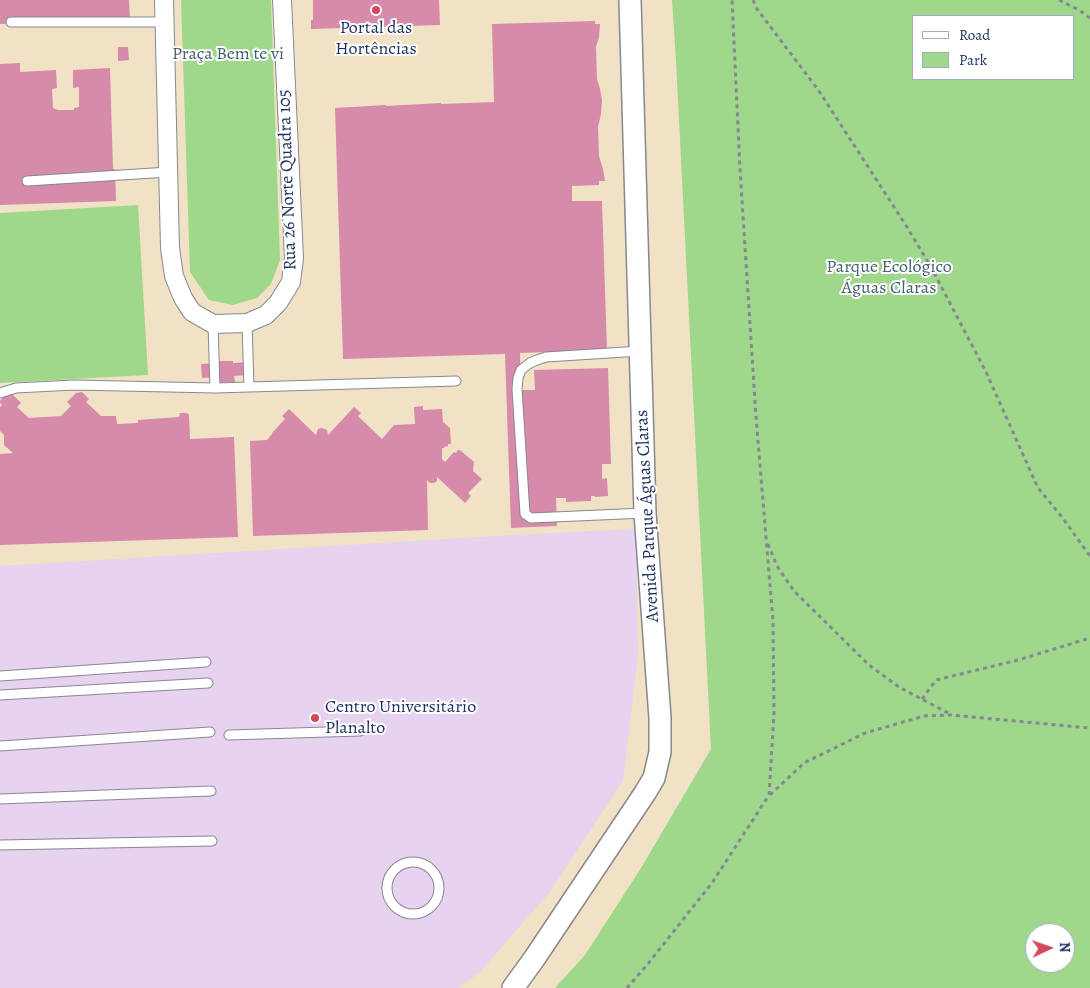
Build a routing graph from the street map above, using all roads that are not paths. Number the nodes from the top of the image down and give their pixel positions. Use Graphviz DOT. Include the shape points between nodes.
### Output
graph roads {
  1 [pos="164,0"];
  2 [pos="282,0"];
  3 [pos="630,0"];
  4 [pos="11,22"];
  5 [pos="164,22"];
  6 [pos="169,172"];
  7 [pos="27,181"];
  8 [pos="247,323"];
  9 [pos="213,324"];
  10 [pos="641,351"];
  11 [pos="456,381"];
  12 [pos="249,387"];
  13 [pos="215,388"];
  14 [pos="0,393"];
  15 [pos="645,513"];
  16 [pos="206,662"];
  17 [pos="0,676"];
  18 [pos="208,682"];
  19 [pos="0,694"];
  20 [pos="360,731"];
  21 [pos="210,732"];
  22 [pos="229,735"];
  23 [pos="0,746"];
  24 [pos="211,791"];
  25 [pos="0,799"];
  26 [pos="212,841"];
  27 [pos="0,845"];
  28 [pos="394,905"];
  29 [pos="513,988"];
  1 -- 5 [label="street"];
  2 -- 8 [label="street, Rua 26 Norte Quadra 105" via="294,258 291,282 278,303 266,315"];
  3 -- 10 [label="street, Avenida Parque Águas Claras"];
  4 -- 5 [label="lane"];
  5 -- 6 [label="street"];
  6 -- 7 [label="lane"];
  6 -- 9 [label="street" via="170,248 174,276 192,312"];
  8 -- 9 [label="street, Rua 26 Norte Quadra 105"];
  8 -- 12 [label="lane"];
  9 -- 13 [label="lane"];
  10 -- 15 [label="street, Avenida Parque Águas Claras"];
  10 -- 15 [label="lane" via="546,357 521,370 517,389 526,514 531,518"];
  11 -- 12 [label="lane"];
  12 -- 13 [label="lane"];
  13 -- 14 [label="lane" via="74,384 16,388"];
  15 -- 29 [label="street, Avenida Parque Águas Claras" via="660,718 660,752 654,778"];
  16 -- 17 [label="lane"];
  18 -- 19 [label="lane"];
  20 -- 22 [label="lane"];
  21 -- 23 [label="lane"];
  24 -- 25 [label="lane"];
  26 -- 27 [label="lane"];
  28 -- 28 [label="lane" via="409,914 419,914 434,904 440,887 433,870 417,861 400,865 393,871 387,888"];
}
